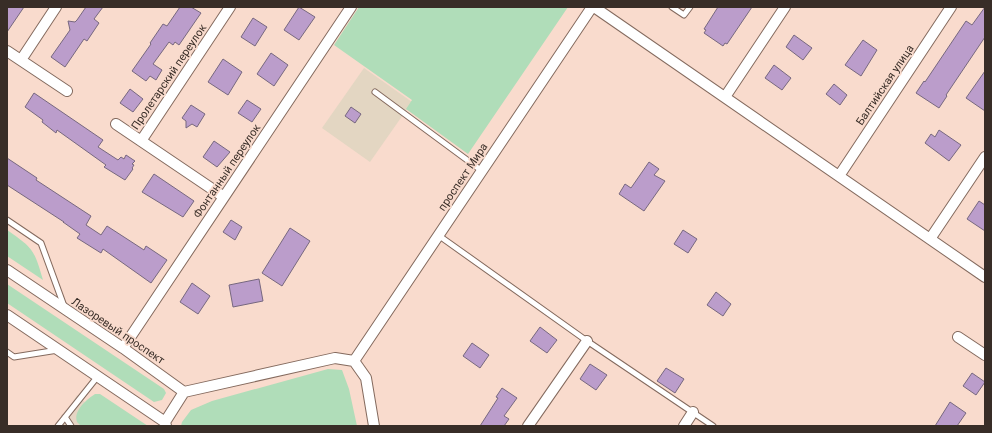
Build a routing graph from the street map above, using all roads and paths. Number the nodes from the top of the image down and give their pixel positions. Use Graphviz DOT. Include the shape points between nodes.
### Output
graph roads {
  1 [pos="56,7"];
  2 [pos="230,7"];
  3 [pos="351,7"];
  4 [pos="593,7"];
  5 [pos="672,7"];
  6 [pos="690,7"];
  7 [pos="785,7"];
  8 [pos="951,7"];
  9 [pos="7,51"];
  10 [pos="20,60"];
  11 [pos="67,91"];
  12 [pos="375,92"];
  13 [pos="725,97"];
  14 [pos="116,124"];
  15 [pos="141,141"];
  16 [pos="985,157"];
  17 [pos="482,171"];
  18 [pos="838,176"];
  19 [pos="224,197"];
  20 [pos="7,220"];
  21 [pos="438,235"];
  22 [pos="930,239"];
  23 [pos="7,270"];
  24 [pos="985,277"];
  25 [pos="65,309"];
  26 [pos="7,315"];
  27 [pos="958,337"];
  28 [pos="587,341"];
  29 [pos="123,348"];
  30 [pos="60,350"];
  31 [pos="7,352"];
  32 [pos="985,355"];
  33 [pos="354,361"];
  34 [pos="98,376"];
  35 [pos="184,392"];
  36 [pos="693,412"];
  37 [pos="65,417"];
  38 [pos="165,424"];
  39 [pos="58,426"];
  40 [pos="71,426"];
  41 [pos="374,426"];
  42 [pos="528,426"];
  43 [pos="684,426"];
  44 [pos="713,426"];
  1 -- 10 [label="street"];
  2 -- 15 [label="street, Пролетарский переулок"];
  3 -- 19 [label="street, Фонтанный переулок"];
  4 -- 13 [label="street"];
  4 -- 17 [label="street, проспект Мира"];
  5 -- 6 [label="lane" via="684,16"];
  7 -- 13 [label="street"];
  8 -- 18 [label="street, Балтийская улица"];
  9 -- 10 [label="street"];
  10 -- 11 [label="street"];
  12 -- 17 [label="lane"];
  13 -- 18 [label="street"];
  14 -- 15 [label="street"];
  15 -- 19 [label="street"];
  16 -- 22 [label="street"];
  17 -- 21 [label="street, проспект Мира"];
  18 -- 22 [label="street"];
  19 -- 29 [label="street, Фонтанный переулок"];
  20 -- 25 [label="lane" via="41,243"];
  21 -- 28 [label="lane"];
  21 -- 33 [label="street, проспект Мира"];
  22 -- 24 [label="street"];
  23 -- 25 [label="street, Лазоревый проспект"];
  25 -- 29 [label="street, Лазоревый проспект"];
  26 -- 30 [label="street"];
  27 -- 32 [label="street"];
  28 -- 36 [label="lane"];
  28 -- 42 [label="street"];
  29 -- 35 [label="street, Лазоревый проспект"];
  30 -- 31 [label="lane" via="14,357"];
  30 -- 34 [label="street"];
  33 -- 35 [label="street" via="335,358"];
  33 -- 41 [label="street" via="366,378"];
  34 -- 37 [label="lane"];
  34 -- 38 [label="street"];
  35 -- 38 [label="street"];
  36 -- 43 [label="street"];
  36 -- 44 [label="lane"];
  37 -- 39 [label="lane"];
  37 -- 40 [label="lane"];
}
